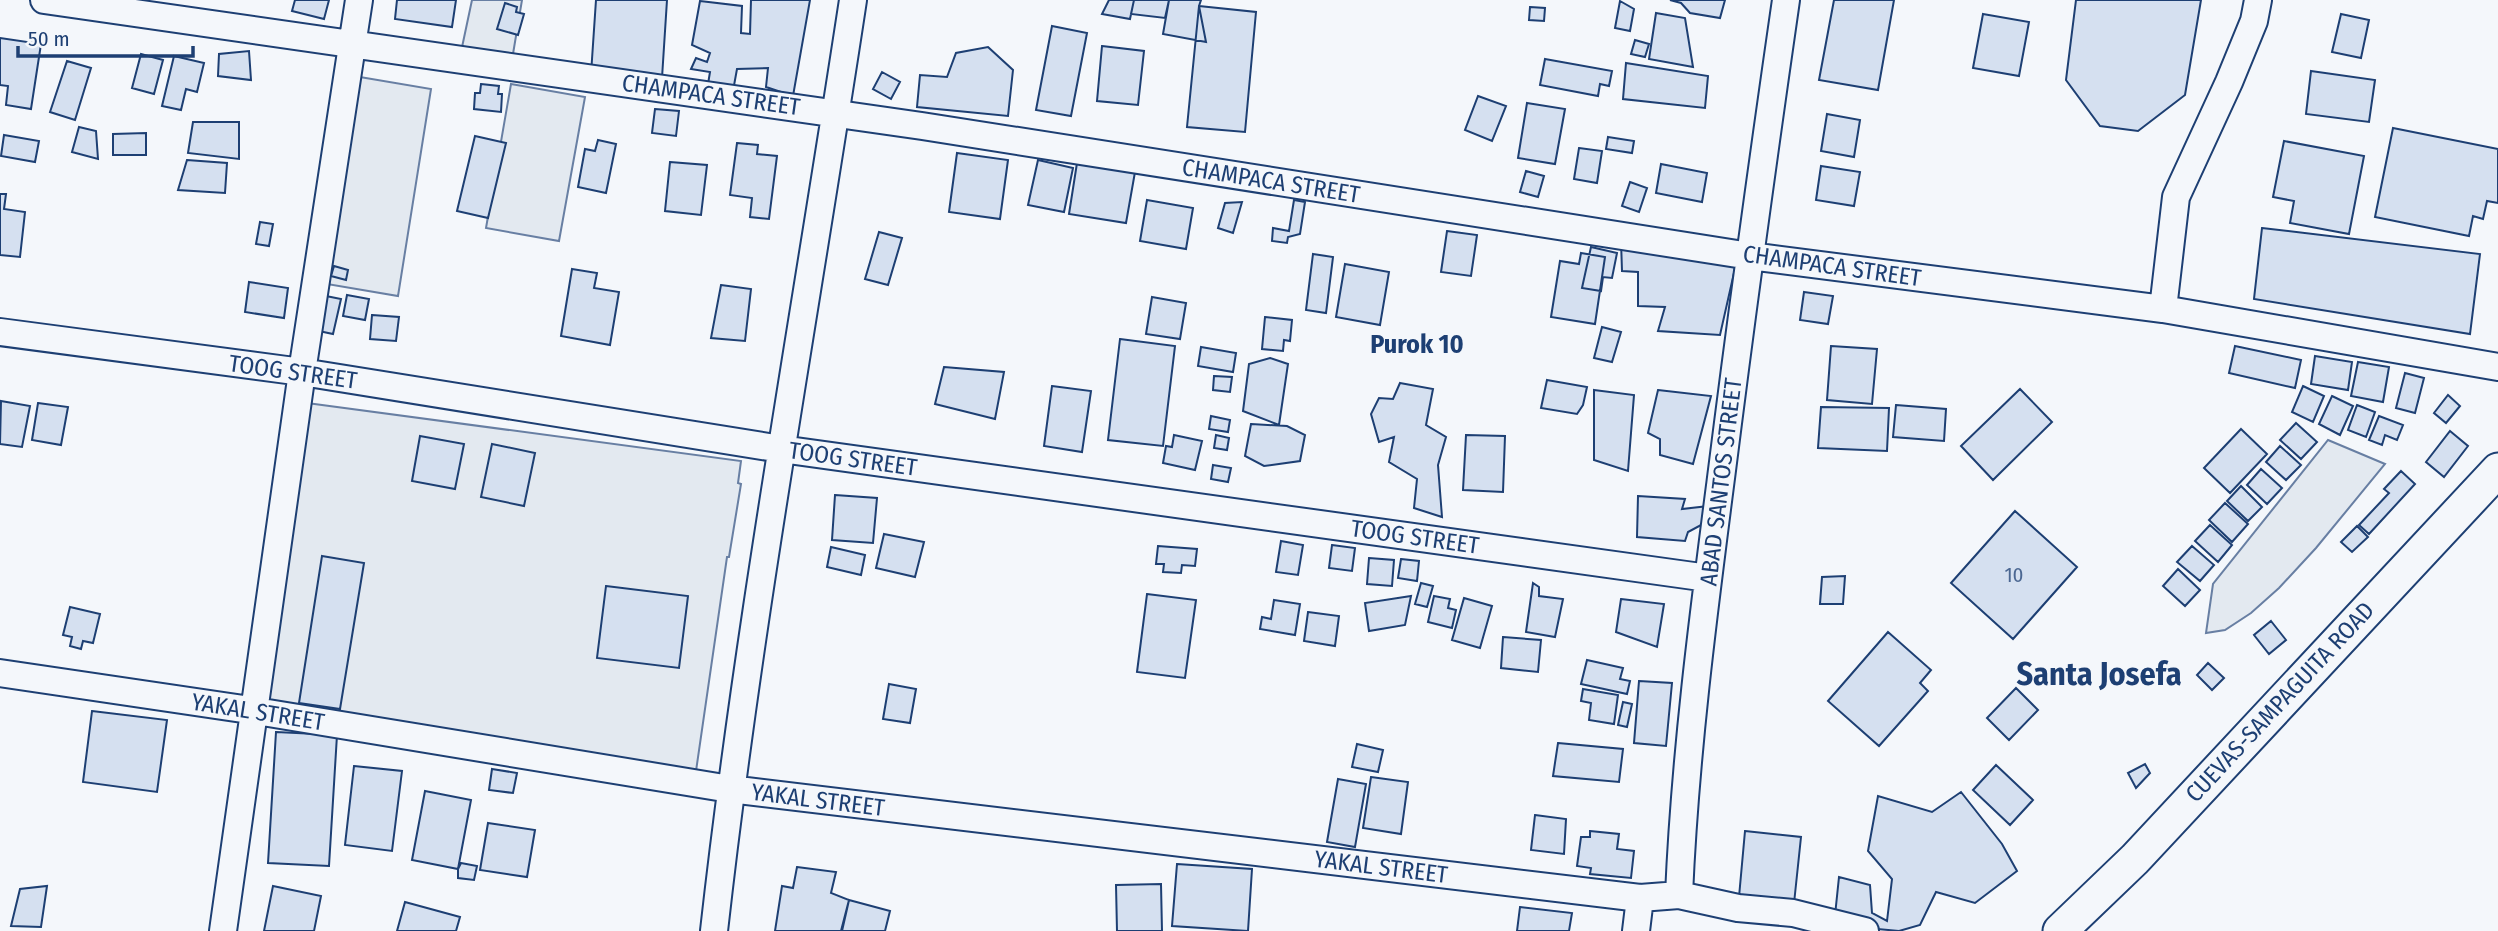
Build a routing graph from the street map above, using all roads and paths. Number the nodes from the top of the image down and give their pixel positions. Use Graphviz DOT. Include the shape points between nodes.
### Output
graph roads {
  1 [pos="44,0"];
  2 [pos="359,0"];
  3 [pos="853,0"];
  4 [pos="1786,0"];
  5 [pos="2258,0"];
  6 [pos="353,45"];
  7 [pos="836,113"];
  8 [pos="1750,256"];
  9 [pos="2163,309"];
  10 [pos="0,332"];
  11 [pos="2498,367"];
  12 [pos="302,372"];
  13 [pos="781,449"];
  14 [pos="2498,470"];
  15 [pos="1708,578"];
  16 [pos="0,673"];
  17 [pos="256,711"];
  18 [pos="730,789"];
  19 [pos="1679,895"];
  20 [pos="1640,898"];
  21 [pos="223,931"];
  22 [pos="714,931"];
  23 [pos="1636,931"];
  24 [pos="1865,931"];
  25 [pos="2060,931"];
  1 -- 6 [label="street, CHAMPACA STREET"];
  2 -- 6 [label="street"];
  3 -- 7 [label="street"];
  4 -- 8 [label="street, ABAD SANTOS STREET"];
  5 -- 9 [label="street" via="2229,82 2176,197"];
  6 -- 7 [label="street, CHAMPACA STREET"];
  6 -- 12 [label="street"];
  7 -- 8 [label="street, CHAMPACA STREET"];
  7 -- 13 [label="street"];
  8 -- 9 [label="street, CHAMPACA STREET"];
  8 -- 15 [label="street, ABAD SANTOS STREET"];
  9 -- 11 [label="street, CHAMPACA STREET"];
  10 -- 12 [label="street, TOOG STREET"];
  12 -- 13 [label="street, TOOG STREET"];
  12 -- 17 [label="street"];
  13 -- 15 [label="street, TOOG STREET"];
  13 -- 18 [label="street"];
  14 -- 25 [label="main road, CUEVAS-SAMPAGUITA ROAD" via="2135,859"];
  15 -- 19 [label="street, ABAD SANTOS STREET" via="1683,807"];
  16 -- 17 [label="street, YAKAL STREET"];
  17 -- 18 [label="street, YAKAL STREET"];
  17 -- 21 [label="street"];
  18 -- 20 [label="street, YAKAL STREET"];
  18 -- 22 [label="street"];
  19 -- 20 [label="street"];
  19 -- 24 [label="street"];
  20 -- 23 [label="street"];
}
